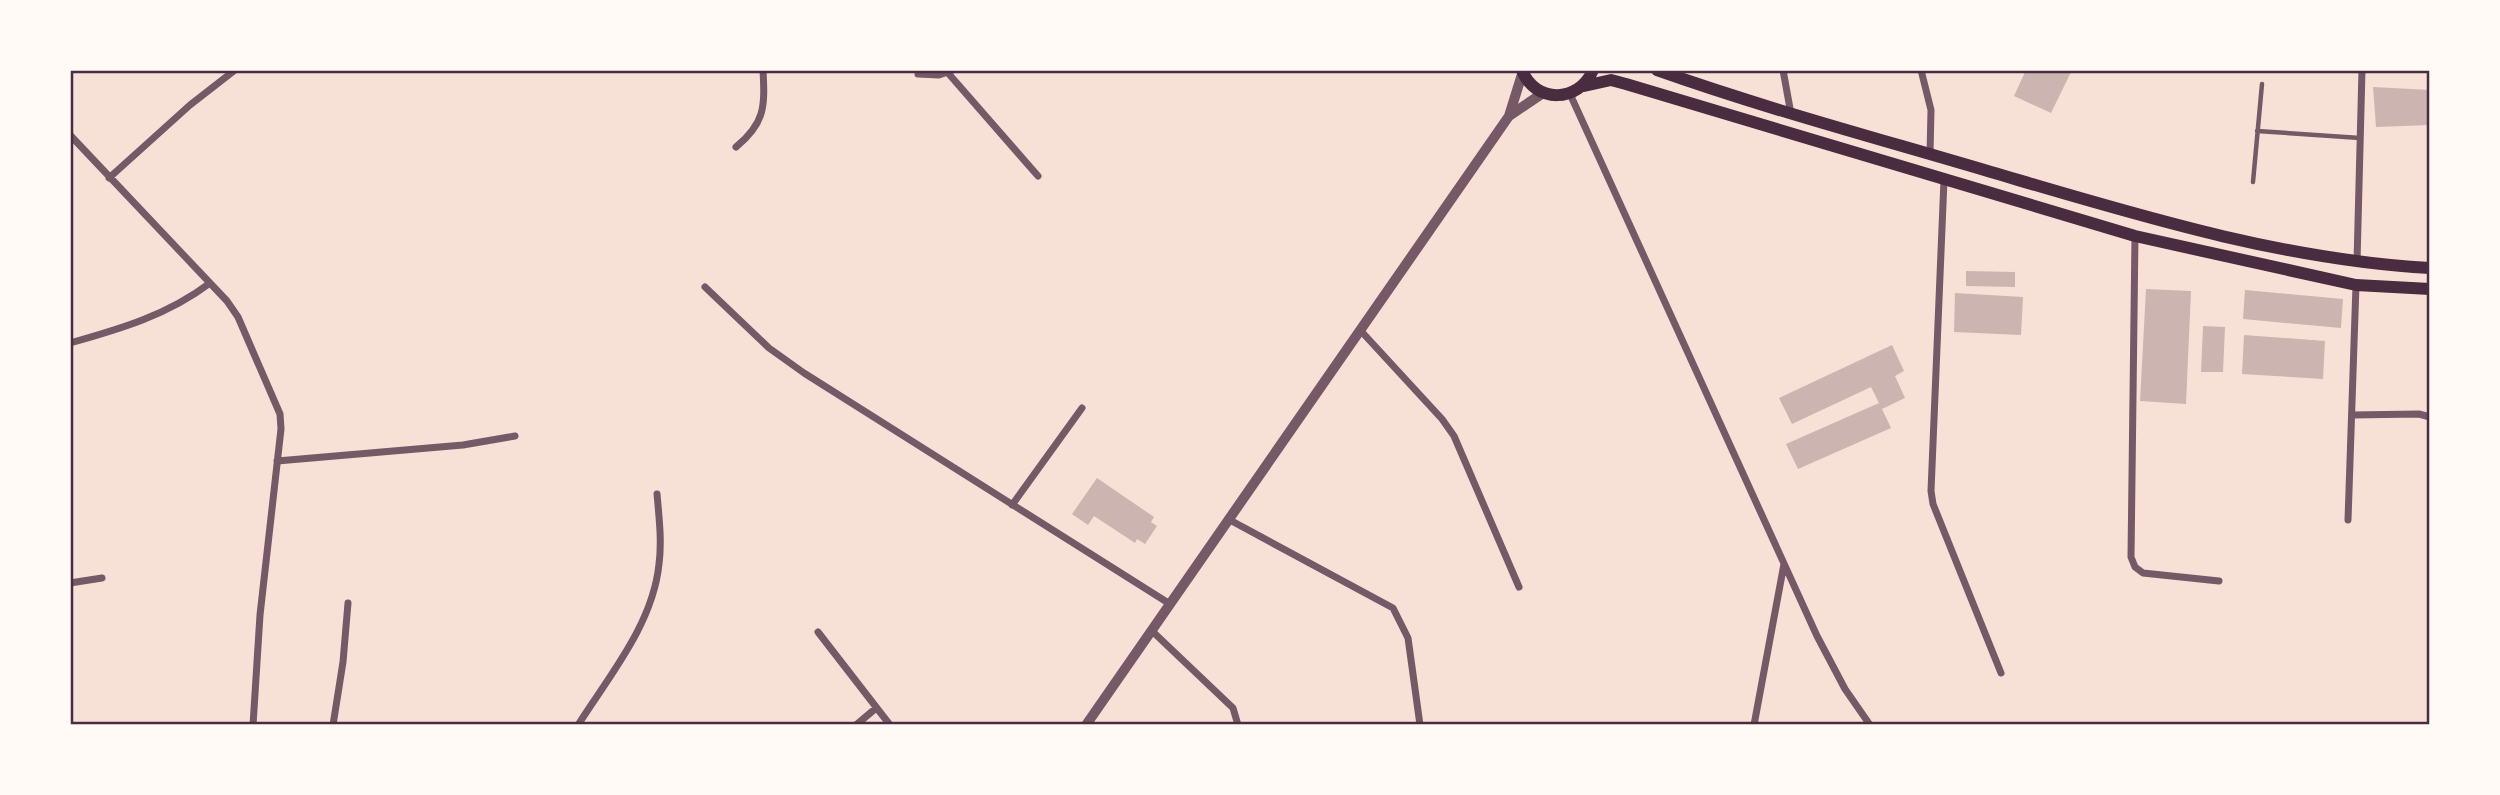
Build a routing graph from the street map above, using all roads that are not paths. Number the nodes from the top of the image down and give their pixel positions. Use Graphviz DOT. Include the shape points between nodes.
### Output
graph roads {
  1 [pos="235,70"];
  2 [pos="763,70"];
  3 [pos="1593,70"];
  4 [pos="1657,70"];
  5 [pos="1783,70"];
  6 [pos="1920,70"];
  7 [pos="2362,70"];
  8 [pos="1522,71"];
  9 [pos="950,72"];
  10 [pos="918,74"];
  11 [pos="2262,84"];
  12 [pos="1584,86"];
  13 [pos="1543,93"];
  14 [pos="1570,94"];
  15 [pos="1791,114"];
  16 [pos="1509,116"];
  17 [pos="2257,131"];
  18 [pos="70,135"];
  19 [pos="2361,138"];
  20 [pos="736,147"];
  21 [pos="1930,154"];
  22 [pos="1038,176"];
  23 [pos="109,178"];
  24 [pos="1944,180"];
  25 [pos="2253,183"];
  26 [pos="2136,236"];
  27 [pos="2357,262"];
  28 [pos="2430,268"];
  29 [pos="211,283"];
  30 [pos="2356,285"];
  31 [pos="705,287"];
  32 [pos="2430,289"];
  33 [pos="1361,331"];
  34 [pos="70,343"];
  35 [pos="1082,408"];
  36 [pos="2352,415"];
  37 [pos="2430,417"];
  38 [pos="515,436"];
  39 [pos="277,461"];
  40 [pos="657,494"];
  41 [pos="1012,505"];
  42 [pos="1228,519"];
  43 [pos="2348,520"];
  44 [pos="1784,564"];
  45 [pos="102,578"];
  46 [pos="2219,581"];
  47 [pos="70,583"];
  48 [pos="1519,587"];
  49 [pos="348,603"];
  50 [pos="1170,604"];
  51 [pos="1151,630"];
  52 [pos="818,632"];
  53 [pos="2001,673"];
  54 [pos="876,709"];
  55 [pos="253,725"];
  56 [pos="333,725"];
  57 [pos="578,725"];
  58 [pos="856,725"];
  59 [pos="890,725"];
  60 [pos="1086,725"];
  61 [pos="1238,725"];
  62 [pos="1419,725"];
  63 [pos="1754,725"];
  64 [pos="1870,725"];
  1 -- 23 [label="street"];
  2 -- 20 [label="street" via="760,121"];
  3 -- 12 [label="main road"];
  4 -- 15 [label="main road"];
  5 -- 15 [label="street"];
  6 -- 21 [label="street" via="1931,110"];
  7 -- 19 [label="street"];
  8 -- 13 [label="main road" via="1530,85"];
  8 -- 16 [label="street"];
  9 -- 10 [label="street"];
  9 -- 22 [label="street"];
  11 -- 17 [label="lane"];
  12 -- 14 [label="main road"];
  12 -- 24 [label="main road" via="1611,80"];
  13 -- 14 [label="main road"];
  13 -- 16 [label="street"];
  14 -- 44 [label="street"];
  15 -- 21 [label="main road"];
  16 -- 33 [label="street"];
  17 -- 19 [label="lane"];
  17 -- 25 [label="lane"];
  18 -- 23 [label="street"];
  19 -- 27 [label="street"];
  21 -- 27 [label="main road" via="2147,216"];
  23 -- 29 [label="street"];
  24 -- 26 [label="main road"];
  24 -- 53 [label="street" via="1931,491"];
  26 -- 30 [label="main road"];
  26 -- 46 [label="street" via="2131,557 2143,573"];
  27 -- 28 [label="main road"];
  29 -- 34 [label="street" via="160,314"];
  29 -- 39 [label="street" via="238,317 281,414"];
  30 -- 32 [label="main road"];
  30 -- 36 [label="street"];
  31 -- 41 [label="street" via="769,348"];
  33 -- 42 [label="street"];
  33 -- 48 [label="street" via="1454,436"];
  35 -- 41 [label="street"];
  36 -- 37 [label="street"];
  36 -- 43 [label="street"];
  38 -- 39 [label="street" via="463,445"];
  39 -- 55 [label="street"];
  40 -- 57 [label="street" via="659,565 651,600 633,638"];
  41 -- 50 [label="street"];
  42 -- 50 [label="street"];
  42 -- 62 [label="street" via="1392,608 1408,638"];
  44 -- 63 [label="street"];
  44 -- 64 [label="street" via="1845,689"];
  45 -- 47 [label="street"];
  49 -- 56 [label="street"];
  50 -- 51 [label="street"];
  51 -- 60 [label="street"];
  51 -- 61 [label="street" via="1233,708"];
  52 -- 54 [label="street"];
  54 -- 58 [label="street"];
  54 -- 59 [label="street"];
}
